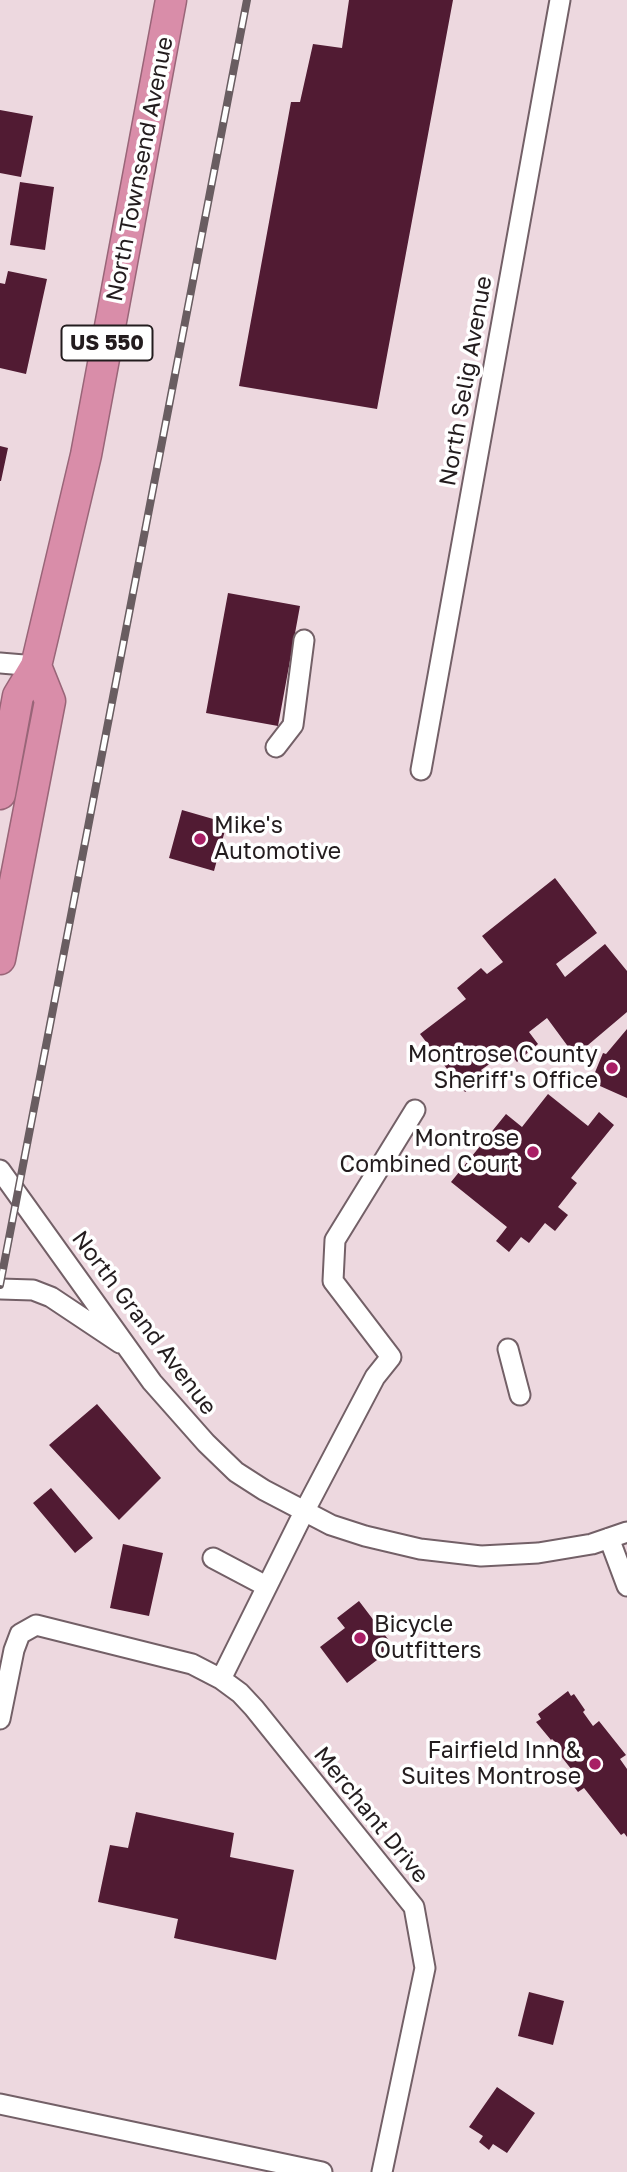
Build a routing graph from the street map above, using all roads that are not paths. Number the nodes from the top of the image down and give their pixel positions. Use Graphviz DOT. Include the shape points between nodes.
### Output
graph roads {
  1 [pos="171,0"];
  2 [pos="560,0"];
  3 [pos="304,640"];
  4 [pos="0,663"];
  5 [pos="36,666"];
  6 [pos="276,747"];
  7 [pos="421,770"];
  8 [pos="0,794"];
  9 [pos="0,959"];
  10 [pos="415,1110"];
  11 [pos="0,1170"];
  12 [pos="0,1289"];
  13 [pos="129,1349"];
  14 [pos="509,1349"];
  15 [pos="520,1395"];
  16 [pos="304,1512"];
  17 [pos="622,1534"];
  18 [pos="212,1558"];
  19 [pos="266,1586"];
  20 [pos="627,1586"];
  21 [pos="221,1679"];
  22 [pos="0,1719"];
  23 [pos="0,2104"];
  24 [pos="322,2172"];
  25 [pos="382,2172"];
  1 -- 5 [label="highway, North Townsend Avenue / US 550" via="86,455"];
  2 -- 7 [label="street, North Selig Avenue"];
  3 -- 6 [label="street" via="293,725"];
  4 -- 5 [label="street"];
  5 -- 8 [label="highway, North Townsend Avenue / US 550" via="18,696"];
  5 -- 9 [label="highway" via="50,701"];
  10 -- 16 [label="street" via="335,1240 333,1281 391,1357 375,1377"];
  11 -- 13 [label="street, North Grand Avenue"];
  12 -- 13 [label="street" via="33,1290 51,1297"];
  13 -- 16 [label="street, North Grand Avenue" via="152,1382 236,1472"];
  14 -- 15 [label="street"];
  16 -- 17 [label="street, North Grand Avenue" via="365,1536 481,1556 538,1553"];
  16 -- 19 [label="street"];
  17 -- 20 [label="street"];
  18 -- 19 [label="street"];
  19 -- 21 [label="street"];
  21 -- 22 [label="street, Merchant Drive" via="192,1664 36,1625 20,1634"];
  21 -- 25 [label="street, Merchant Drive" via="254,1708 414,1907 425,1968"];
  23 -- 24 [label="street"];
}
